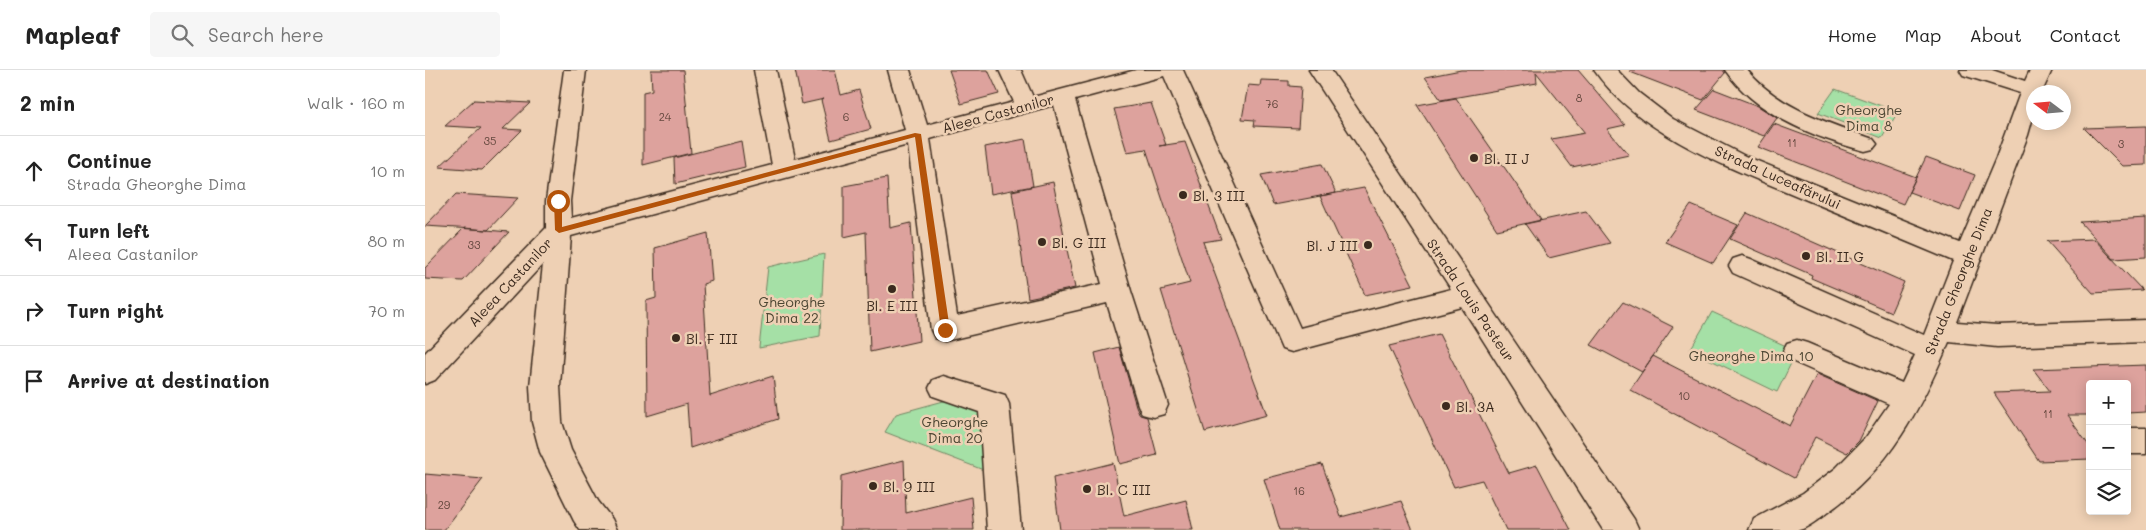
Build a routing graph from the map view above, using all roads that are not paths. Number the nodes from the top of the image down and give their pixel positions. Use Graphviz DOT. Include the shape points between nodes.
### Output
graph roads {
  1 [pos="575,70"];
  2 [pos="765,70"];
  3 [pos="899,70"];
  4 [pos="1011,70"];
  5 [pos="1161,70"];
  6 [pos="1172,70"];
  7 [pos="1320,70"];
  8 [pos="1605,70"];
  9 [pos="1736,70"];
  10 [pos="1971,70"];
  11 [pos="2036,80"];
  12 [pos="1063,96"];
  13 [pos="1026,105"];
  14 [pos="918,134"];
  15 [pos="1865,144"];
  16 [pos="785,170"];
  17 [pos="559,230"];
  18 [pos="1968,257"];
  19 [pos="1742,266"];
  20 [pos="1117,291"];
  21 [pos="1468,296"];
  22 [pos="2146,331"];
  23 [pos="1937,339"];
  24 [pos="1797,351"];
  25 [pos="425,372"];
  26 [pos="945,388"];
  27 [pos="1909,399"];
  28 [pos="1153,406"];
  29 [pos="2131,441"];
  30 [pos="2146,441"];
  31 [pos="599,530"];
  32 [pos="1004,530"];
  33 [pos="1622,530"];
  34 [pos="1766,530"];
  1 -- 17 [label="street" via="558,201"];
  2 -- 16 [label="street"];
  3 -- 14 [label="street"];
  4 -- 13 [label="street"];
  5 -- 12 [label="street, Aleea Castanilor"];
  6 -- 21 [label="street" via="1292,340"];
  7 -- 21 [label="street, Strada Louis Pasteur"];
  8 -- 18 [label="street, Strada Luceafărului" via="1631,98 1665,124 1737,161"];
  9 -- 15 [label="street" via="1754,91 1800,119"];
  10 -- 11 [label="street, Strada Gheorghe Dima"];
  11 -- 18 [label="street, Strada Gheorghe Dima"];
  12 -- 13 [label="street, Aleea Castanilor"];
  12 -- 20 [label="street"];
  13 -- 14 [label="street, Aleea Castanilor"];
  14 -- 16 [label="street, Aleea Castanilor"];
  14 -- 20 [label="street" via="945,330"];
  16 -- 17 [label="street, Aleea Castanilor"];
  17 -- 25 [label="street, Aleea Castanilor"];
  17 -- 31 [label="street" via="545,386 547,422 556,452"];
  18 -- 23 [label="street, Strada Gheorghe Dima"];
  19 -- 23 [label="street"];
  20 -- 28 [label="street"];
  21 -- 33 [label="street, Strada Louis Pasteur"];
  22 -- 23 [label="street" via="1997,336 1951,332"];
  23 -- 27 [label="street, Strada Gheorghe Dima"];
  24 -- 27 [label="street"];
  26 -- 32 [label="street" via="994,404"];
  27 -- 34 [label="street, Strada Gheorghe Dima" via="1886,435 1856,470 1817,502"];
  29 -- 30 [label="street"];
}
